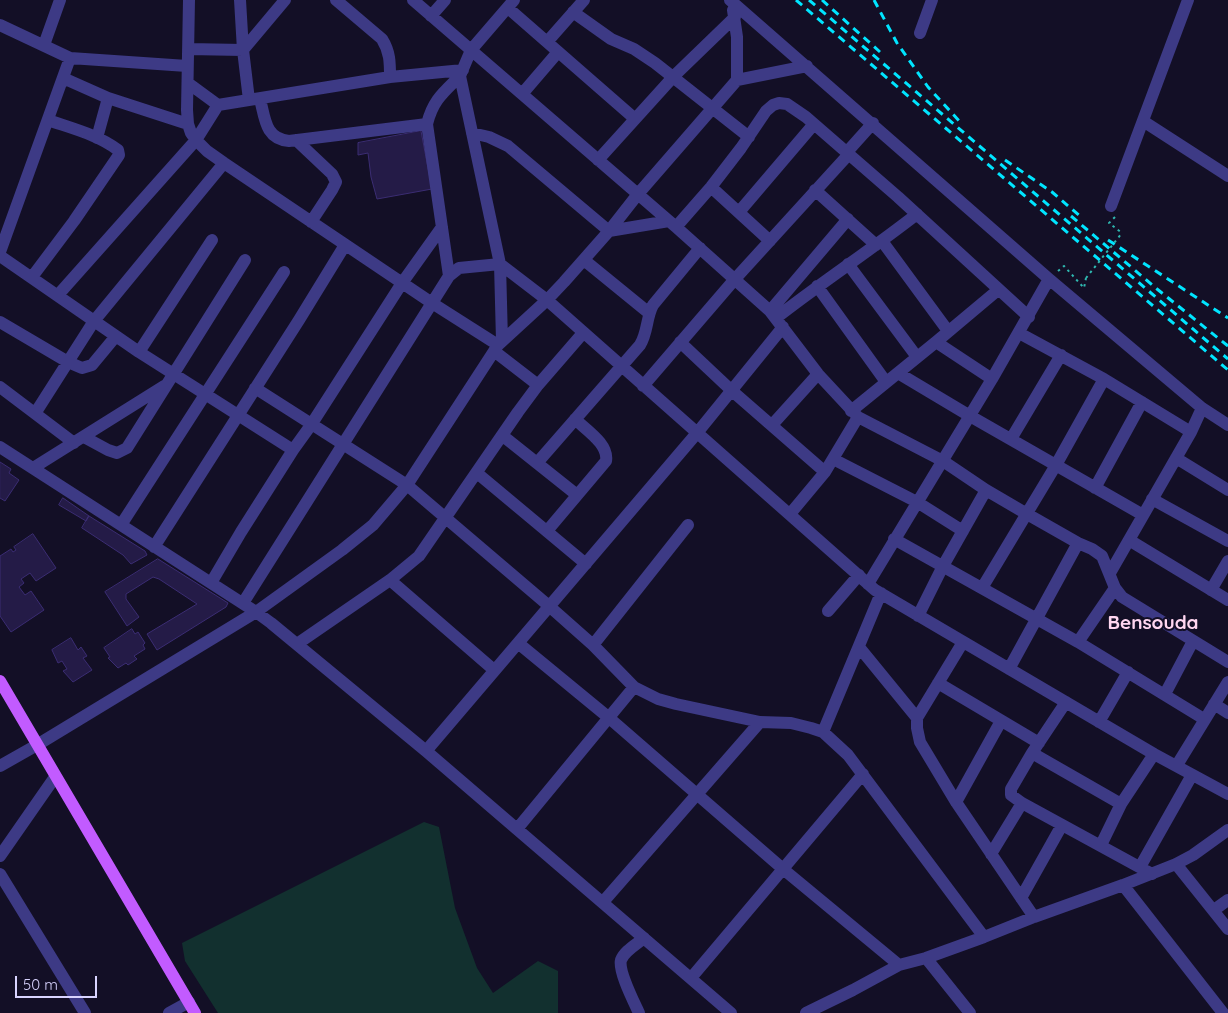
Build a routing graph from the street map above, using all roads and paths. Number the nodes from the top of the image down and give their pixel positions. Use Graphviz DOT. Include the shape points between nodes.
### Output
graph roads {
  1 [pos="60,0"];
  2 [pos="189,0"];
  3 [pos="240,0"];
  4 [pos="285,0"];
  5 [pos="336,0"];
  6 [pos="413,0"];
  7 [pos="445,0"];
  8 [pos="584,0"];
  9 [pos="932,0"];
  10 [pos="1188,0"];
  11 [pos="730,1"];
  12 [pos="511,4"];
  13 [pos="573,12"];
  14 [pos="431,16"];
  15 [pos="735,17"];
  16 [pos="0,25"];
  17 [pos="920,33"];
  18 [pos="547,42"];
  19 [pos="44,45"];
  20 [pos="188,49"];
  21 [pos="243,50"];
  22 [pos="471,50"];
  23 [pos="558,52"];
  24 [pos="70,58"];
  25 [pos="187,66"];
  26 [pos="807,66"];
  27 [pos="462,73"];
  28 [pos="674,76"];
  29 [pos="390,77"];
  30 [pos="63,78"];
  31 [pos="737,80"];
  32 [pos="188,82"];
  33 [pos="522,94"];
  34 [pos="108,98"];
  35 [pos="255,99"];
  36 [pos="218,105"];
  37 [pos="713,108"];
  38 [pos="634,118"];
  39 [pos="48,120"];
  40 [pos="1143,121"];
  41 [pos="873,123"];
  42 [pos="188,124"];
  43 [pos="427,124"];
  44 [pos="814,124"];
  45 [pos="472,133"];
  46 [pos="749,137"];
  47 [pos="97,138"];
  48 [pos="196,140"];
  49 [pos="296,140"];
  50 [pos="848,153"];
  51 [pos="598,160"];
  52 [pos="224,163"];
  53 [pos="1228,176"];
  54 [pos="711,187"];
  55 [pos="815,190"];
  56 [pos="638,194"];
  57 [pos="1114,211"];
  58 [pos="739,212"];
  59 [pos="917,214"];
  60 [pos="848,219"];
  61 [pos="312,222"];
  62 [pos="672,224"];
  63 [pos="442,227"];
  64 [pos="609,231"];
  65 [pos="212,240"];
  66 [pos="770,241"];
  67 [pos="879,243"];
  68 [pos="345,245"];
  69 [pos="700,248"];
  70 [pos="0,254"];
  71 [pos="245,260"];
  72 [pos="584,260"];
  73 [pos="500,264"];
  74 [pos="848,264"];
  75 [pos="1064,266"];
  76 [pos="284,272"];
  77 [pos="450,276"];
  78 [pos="32,277"];
  79 [pos="735,279"];
  80 [pos="1049,279"];
  81 [pos="402,283"];
  82 [pos="817,286"];
  83 [pos="998,290"];
  84 [pos="58,294"];
  85 [pos="547,300"];
  86 [pos="432,303"];
  87 [pos="649,313"];
  88 [pos="1029,317"];
  89 [pos="776,319"];
  90 [pos="94,321"];
  91 [pos="0,322"];
  92 [pos="948,332"];
  93 [pos="583,333"];
  94 [pos="1019,333"];
  95 [pos="116,336"];
  96 [pos="680,342"];
  97 [pos="936,342"];
  98 [pos="498,346"];
  99 [pos="139,352"];
  100 [pos="1061,355"];
  101 [pos="917,357"];
  102 [pos="68,362"];
  103 [pos="621,367"];
  104 [pos="898,373"];
  105 [pos="173,374"];
  106 [pos="818,374"];
  107 [pos="1104,378"];
  108 [pos="992,379"];
  109 [pos="886,382"];
  110 [pos="166,385"];
  111 [pos="538,385"];
  112 [pos="643,386"];
  113 [pos="0,387"];
  114 [pos="255,388"];
  115 [pos="732,390"];
  116 [pos="206,394"];
  117 [pos="1142,402"];
  118 [pos="1202,408"];
  119 [pos="36,412"];
  120 [pos="238,414"];
  121 [pos="854,414"];
  122 [pos="970,416"];
  123 [pos="575,420"];
  124 [pos="311,425"];
  125 [pos="772,425"];
  126 [pos="1228,425"];
  127 [pos="1191,432"];
  128 [pos="697,433"];
  129 [pos="503,436"];
  130 [pos="1011,439"];
  131 [pos="79,440"];
  132 [pos="342,445"];
  133 [pos="0,447"];
  134 [pos="293,450"];
  135 [pos="1176,458"];
  136 [pos="833,459"];
  137 [pos="942,461"];
  138 [pos="537,463"];
  139 [pos="1056,465"];
  140 [pos="33,468"];
  141 [pos="825,472"];
  142 [pos="477,473"];
  143 [pos="407,485"];
  144 [pos="1095,488"];
  145 [pos="986,490"];
  146 [pos="1228,490"];
  147 [pos="577,495"];
  148 [pos="1152,499"];
  149 [pos="917,502"];
  150 [pos="790,514"];
  151 [pos="1027,514"];
  152 [pos="1143,515"];
  153 [pos="445,517"];
  154 [pos="121,525"];
  155 [pos="688,525"];
  156 [pos="547,531"];
  157 [pos="963,531"];
  158 [pos="894,540"];
  159 [pos="1128,540"];
  160 [pos="1228,541"];
  161 [pos="1078,543"];
  162 [pos="154,546"];
  163 [pos="1228,561"];
  164 [pos="586,564"];
  165 [pos="942,566"];
  166 [pos="1110,573"];
  167 [pos="864,579"];
  168 [pos="390,580"];
  169 [pos="211,583"];
  170 [pos="982,588"];
  171 [pos="1115,588"];
  172 [pos="1211,590"];
  173 [pos="881,593"];
  174 [pos="1228,600"];
  175 [pos="242,603"];
  176 [pos="549,606"];
  177 [pos="828,611"];
  178 [pos="256,612"];
  179 [pos="918,616"];
  180 [pos="1037,619"];
  181 [pos="1193,641"];
  182 [pos="963,642"];
  183 [pos="1078,642"];
  184 [pos="518,643"];
  185 [pos="297,644"];
  186 [pos="593,645"];
  187 [pos="860,647"];
  188 [pos="1228,662"];
  189 [pos="494,670"];
  190 [pos="1009,670"];
  191 [pos="1128,672"];
  192 [pos="0,681"];
  193 [pos="1228,682"];
  194 [pos="938,683"];
  195 [pos="634,687"];
  196 [pos="1164,694"];
  197 [pos="1066,702"];
  198 [pos="1214,704"];
  199 [pos="1228,713"];
  200 [pos="608,717"];
  201 [pos="918,718"];
  202 [pos="1204,719"];
  203 [pos="1002,721"];
  204 [pos="760,722"];
  205 [pos="1099,722"];
  206 [pos="823,732"];
  207 [pos="37,745"];
  208 [pos="1036,748"];
  209 [pos="426,751"];
  210 [pos="1154,754"];
  211 [pos="1177,765"];
  212 [pos="0,766"];
  213 [pos="863,774"];
  214 [pos="1192,775"];
  215 [pos="55,777"];
  216 [pos="1228,794"];
  217 [pos="697,795"];
  218 [pos="956,802"];
  219 [pos="1022,803"];
  220 [pos="1121,804"];
  221 [pos="1062,825"];
  222 [pos="517,829"];
  223 [pos="1228,830"];
  224 [pos="1100,845"];
  225 [pos="991,854"];
  226 [pos="0,856"];
  227 [pos="1176,864"];
  228 [pos="1140,867"];
  229 [pos="783,869"];
  230 [pos="0,874"];
  231 [pos="1152,874"];
  232 [pos="1123,885"];
  233 [pos="1020,898"];
  234 [pos="1228,900"];
  235 [pos="602,902"];
  236 [pos="1214,910"];
  237 [pos="1034,917"];
  238 [pos="1228,929"];
  239 [pos="644,938"];
  240 [pos="984,938"];
  241 [pos="926,958"];
  242 [pos="899,965"];
  243 [pos="691,978"];
  244 [pos="189,1002"];
  245 [pos="85,1013"];
  246 [pos="169,1013"];
  247 [pos="195,1013"];
  248 [pos="639,1013"];
  249 [pos="731,1013"];
  250 [pos="806,1013"];
  251 [pos="970,1013"];
  252 [pos="1223,1013"];
  1 -- 19 [label="street"];
  2 -- 20 [label="street"];
  3 -- 21 [label="street"];
  4 -- 21 [label="street"];
  5 -- 29 [label="street" via="382,39 390,58"];
  6 -- 14 [label="street"];
  7 -- 14 [label="street"];
  8 -- 13 [label="street"];
  9 -- 17 [label="street"];
  10 -- 40 [label="street"];
  11 -- 15 [label="street"];
  11 -- 26 [label="street"];
  12 -- 18 [label="street"];
  12 -- 22 [label="street"];
  13 -- 18 [label="street"];
  13 -- 28 [label="street"];
  14 -- 22 [label="street"];
  15 -- 28 [label="street"];
  15 -- 31 [label="street"];
  16 -- 19 [label="street"];
  18 -- 23 [label="street"];
  19 -- 24 [label="street"];
  20 -- 21 [label="street"];
  20 -- 25 [label="street"];
  21 -- 35 [label="street"];
  22 -- 27 [label="street"];
  22 -- 33 [label="street"];
  23 -- 33 [label="street"];
  23 -- 38 [label="street"];
  24 -- 25 [label="street"];
  24 -- 30 [label="street"];
  25 -- 32 [label="street"];
  26 -- 31 [label="street"];
  26 -- 41 [label="street"];
  27 -- 29 [label="street"];
  27 -- 43 [label="street" via="438,98"];
  27 -- 45 [label="street"];
  28 -- 37 [label="street"];
  28 -- 38 [label="street"];
  29 -- 35 [label="street"];
  30 -- 34 [label="street"];
  30 -- 39 [label="street"];
  31 -- 37 [label="street"];
  32 -- 36 [label="street"];
  32 -- 42 [label="street"];
  33 -- 51 [label="street"];
  34 -- 42 [label="street"];
  34 -- 47 [label="street"];
  35 -- 36 [label="street"];
  35 -- 49 [label="street" via="270,132 281,141"];
  36 -- 48 [label="street"];
  37 -- 46 [label="street"];
  37 -- 56 [label="street"];
  38 -- 51 [label="street"];
  39 -- 47 [label="street"];
  39 -- 70 [label="street"];
  40 -- 53 [label="street"];
  40 -- 57 [label="street"];
  41 -- 50 [label="street"];
  41 -- 80 [label="street"];
  42 -- 48 [label="street"];
  43 -- 49 [label="street"];
  43 -- 63 [label="street"];
  44 -- 46 [label="street" via="794,108 779,103 766,111"];
  44 -- 50 [label="street"];
  44 -- 58 [label="street"];
  45 -- 64 [label="street" via="499,140 508,146"];
  45 -- 73 [label="street"];
  46 -- 54 [label="street"];
  47 -- 78 [label="street" via="112,145 119,155"];
  48 -- 52 [label="street"];
  48 -- 84 [label="street"];
  49 -- 61 [label="street" via="336,182"];
  50 -- 55 [label="street"];
  50 -- 59 [label="street"];
  51 -- 56 [label="street"];
  52 -- 61 [label="street"];
  52 -- 90 [label="street"];
  54 -- 58 [label="street"];
  54 -- 62 [label="street"];
  55 -- 60 [label="street"];
  55 -- 66 [label="street"];
  56 -- 62 [label="street"];
  56 -- 64 [label="street"];
  57 -- 75 [label="path, bridge" via="1109,223 1122,233 1086,278 1084,288"];
  58 -- 66 [label="street"];
  59 -- 67 [label="street"];
  59 -- 83 [label="street"];
  60 -- 67 [label="street"];
  60 -- 89 [label="street"];
  61 -- 68 [label="street"];
  62 -- 64 [label="street"];
  62 -- 69 [label="street"];
  63 -- 77 [label="street"];
  63 -- 81 [label="street"];
  64 -- 72 [label="street"];
  65 -- 99 [label="street"];
  66 -- 79 [label="street"];
  67 -- 74 [label="street"];
  67 -- 92 [label="street"];
  68 -- 81 [label="street"];
  68 -- 114 [label="street"];
  69 -- 79 [label="street"];
  69 -- 87 [label="street"];
  70 -- 78 [label="street"];
  71 -- 105 [label="street"];
  72 -- 85 [label="street"];
  72 -- 87 [label="street"];
  73 -- 77 [label="street" via="459,268"];
  73 -- 85 [label="street"];
  73 -- 98 [label="street"];
  74 -- 82 [label="street"];
  74 -- 101 [label="street"];
  76 -- 116 [label="street"];
  77 -- 86 [label="street"];
  78 -- 84 [label="street"];
  79 -- 89 [label="street"];
  79 -- 96 [label="street"];
  80 -- 88 [label="street"];
  80 -- 118 [label="street"];
  81 -- 86 [label="street"];
  81 -- 124 [label="street"];
  82 -- 89 [label="street"];
  82 -- 109 [label="street"];
  83 -- 88 [label="street"];
  83 -- 92 [label="street"];
  84 -- 90 [label="street"];
  85 -- 93 [label="street"];
  85 -- 98 [label="street"];
  86 -- 98 [label="street"];
  86 -- 132 [label="street"];
  87 -- 103 [label="street" via="644,338"];
  88 -- 94 [label="street"];
  89 -- 106 [label="street"];
  89 -- 115 [label="street"];
  90 -- 95 [label="street"];
  90 -- 102 [label="street"];
  91 -- 102 [label="street"];
  92 -- 97 [label="street"];
  93 -- 103 [label="street"];
  93 -- 111 [label="street"];
  94 -- 100 [label="street"];
  94 -- 108 [label="street"];
  95 -- 99 [label="street"];
  95 -- 102 [label="street" via="87,368"];
  96 -- 112 [label="street"];
  96 -- 115 [label="street"];
  97 -- 101 [label="street"];
  97 -- 108 [label="street"];
  98 -- 111 [label="street"];
  98 -- 143 [label="street"];
  99 -- 105 [label="street"];
  100 -- 107 [label="street"];
  100 -- 130 [label="street"];
  101 -- 104 [label="street"];
  102 -- 119 [label="street"];
  103 -- 112 [label="street"];
  103 -- 123 [label="street"];
  104 -- 109 [label="street"];
  104 -- 122 [label="street"];
  105 -- 110 [label="street"];
  105 -- 116 [label="street"];
  106 -- 121 [label="street"];
  106 -- 125 [label="street"];
  107 -- 117 [label="street"];
  107 -- 139 [label="street"];
  108 -- 122 [label="street"];
  109 -- 121 [label="street"];
  110 -- 131 [label="street"];
  110 -- 131 [label="street" via="127,448 117,452"];
  111 -- 129 [label="street"];
  112 -- 128 [label="street"];
  113 -- 119 [label="street"];
  114 -- 120 [label="street"];
  114 -- 124 [label="street"];
  115 -- 125 [label="street"];
  115 -- 128 [label="street"];
  116 -- 120 [label="street"];
  116 -- 154 [label="street"];
  117 -- 127 [label="street"];
  117 -- 144 [label="street"];
  118 -- 126 [label="street"];
  118 -- 127 [label="street"];
  119 -- 131 [label="street"];
  120 -- 134 [label="street"];
  120 -- 162 [label="street"];
  121 -- 136 [label="street"];
  121 -- 137 [label="street"];
  122 -- 130 [label="street"];
  122 -- 137 [label="street"];
  123 -- 138 [label="street"];
  123 -- 147 [label="street" via="603,447 606,456 602,466"];
  124 -- 132 [label="street"];
  124 -- 134 [label="street"];
  125 -- 141 [label="street"];
  127 -- 135 [label="street"];
  128 -- 150 [label="street"];
  128 -- 164 [label="street"];
  129 -- 138 [label="street"];
  129 -- 142 [label="street"];
  130 -- 139 [label="street"];
  131 -- 140 [label="street"];
  132 -- 143 [label="street"];
  132 -- 175 [label="street"];
  133 -- 140 [label="street"];
  134 -- 169 [label="street"];
  135 -- 146 [label="street"];
  135 -- 148 [label="street"];
  136 -- 141 [label="street"];
  136 -- 149 [label="street"];
  137 -- 145 [label="street"];
  137 -- 149 [label="street"];
  138 -- 147 [label="street"];
  139 -- 144 [label="street"];
  139 -- 151 [label="street"];
  140 -- 154 [label="street"];
  141 -- 150 [label="street"];
  142 -- 153 [label="street"];
  142 -- 156 [label="street"];
  143 -- 153 [label="street"];
  143 -- 178 [label="street" via="362,534"];
  144 -- 152 [label="street"];
  145 -- 151 [label="street"];
  145 -- 157 [label="street"];
  147 -- 156 [label="street"];
  148 -- 152 [label="street"];
  148 -- 160 [label="street"];
  149 -- 157 [label="street"];
  149 -- 158 [label="street"];
  150 -- 167 [label="street"];
  151 -- 161 [label="street"];
  151 -- 170 [label="street"];
  152 -- 159 [label="street"];
  153 -- 168 [label="street" via="419,556"];
  153 -- 176 [label="street"];
  154 -- 162 [label="street"];
  155 -- 186 [label="street"];
  156 -- 164 [label="street"];
  157 -- 165 [label="street"];
  158 -- 165 [label="street"];
  158 -- 167 [label="street"];
  159 -- 166 [label="street"];
  159 -- 172 [label="street"];
  161 -- 166 [label="street" via="1102,556"];
  161 -- 180 [label="street"];
  162 -- 169 [label="street"];
  163 -- 172 [label="street"];
  164 -- 176 [label="street"];
  165 -- 170 [label="street"];
  165 -- 179 [label="street"];
  166 -- 171 [label="street"];
  167 -- 173 [label="street"];
  167 -- 177 [label="street"];
  168 -- 185 [label="street"];
  168 -- 189 [label="street"];
  169 -- 175 [label="street"];
  170 -- 180 [label="street"];
  171 -- 181 [label="street" via="1122,597"];
  171 -- 183 [label="street"];
  172 -- 174 [label="street"];
  173 -- 179 [label="street"];
  173 -- 187 [label="street"];
  175 -- 178 [label="street"];
  176 -- 184 [label="street"];
  176 -- 186 [label="street"];
  178 -- 185 [label="street"];
  178 -- 207 [label="street"];
  179 -- 182 [label="street"];
  180 -- 183 [label="street"];
  180 -- 190 [label="street"];
  181 -- 188 [label="street"];
  181 -- 196 [label="street"];
  182 -- 190 [label="street"];
  182 -- 194 [label="street"];
  183 -- 191 [label="street"];
  184 -- 189 [label="street"];
  184 -- 200 [label="street"];
  185 -- 209 [label="street"];
  186 -- 195 [label="street"];
  187 -- 201 [label="street"];
  187 -- 206 [label="street"];
  189 -- 209 [label="street"];
  190 -- 197 [label="street"];
  191 -- 196 [label="street"];
  191 -- 205 [label="street"];
  192 -- 207 [label="main road"];
  193 -- 198 [label="street"];
  194 -- 201 [label="street"];
  194 -- 203 [label="street"];
  195 -- 200 [label="street"];
  195 -- 204 [label="street" via="658,699"];
  196 -- 202 [label="street"];
  197 -- 205 [label="street"];
  197 -- 208 [label="street"];
  198 -- 199 [label="street"];
  198 -- 202 [label="street"];
  200 -- 217 [label="street"];
  200 -- 222 [label="street"];
  201 -- 218 [label="street" via="916,728 920,742"];
  202 -- 211 [label="street"];
  203 -- 208 [label="street"];
  203 -- 218 [label="street"];
  204 -- 206 [label="street" via="791,723"];
  204 -- 217 [label="street"];
  205 -- 210 [label="street"];
  206 -- 213 [label="street" via="848,754"];
  207 -- 212 [label="street"];
  207 -- 215 [label="main road"];
  208 -- 219 [label="street" via="1011,789 1011,795"];
  208 -- 220 [label="street"];
  209 -- 222 [label="street"];
  210 -- 211 [label="street"];
  210 -- 220 [label="street"];
  211 -- 214 [label="street"];
  213 -- 229 [label="street"];
  213 -- 240 [label="street"];
  214 -- 216 [label="street"];
  214 -- 228 [label="street"];
  215 -- 226 [label="street"];
  215 -- 244 [label="main road"];
  217 -- 229 [label="street"];
  217 -- 235 [label="street"];
  218 -- 225 [label="street"];
  219 -- 221 [label="street"];
  219 -- 225 [label="street"];
  220 -- 224 [label="street"];
  221 -- 224 [label="street"];
  221 -- 233 [label="street"];
  222 -- 235 [label="street"];
  223 -- 227 [label="street"];
  224 -- 228 [label="street"];
  225 -- 233 [label="street"];
  227 -- 231 [label="street"];
  227 -- 236 [label="street"];
  228 -- 231 [label="street"];
  229 -- 242 [label="street"];
  229 -- 243 [label="street"];
  230 -- 245 [label="street"];
  231 -- 232 [label="street"];
  232 -- 237 [label="street"];
  232 -- 252 [label="street"];
  233 -- 237 [label="street"];
  234 -- 236 [label="street"];
  235 -- 239 [label="street"];
  236 -- 238 [label="street"];
  237 -- 240 [label="street"];
  239 -- 243 [label="street"];
  239 -- 248 [label="street" via="621,960 621,969"];
  240 -- 241 [label="street"];
  241 -- 242 [label="street"];
  241 -- 251 [label="street"];
  242 -- 250 [label="street"];
  243 -- 249 [label="street"];
  244 -- 246 [label="street"];
  244 -- 247 [label="main road"];
}
